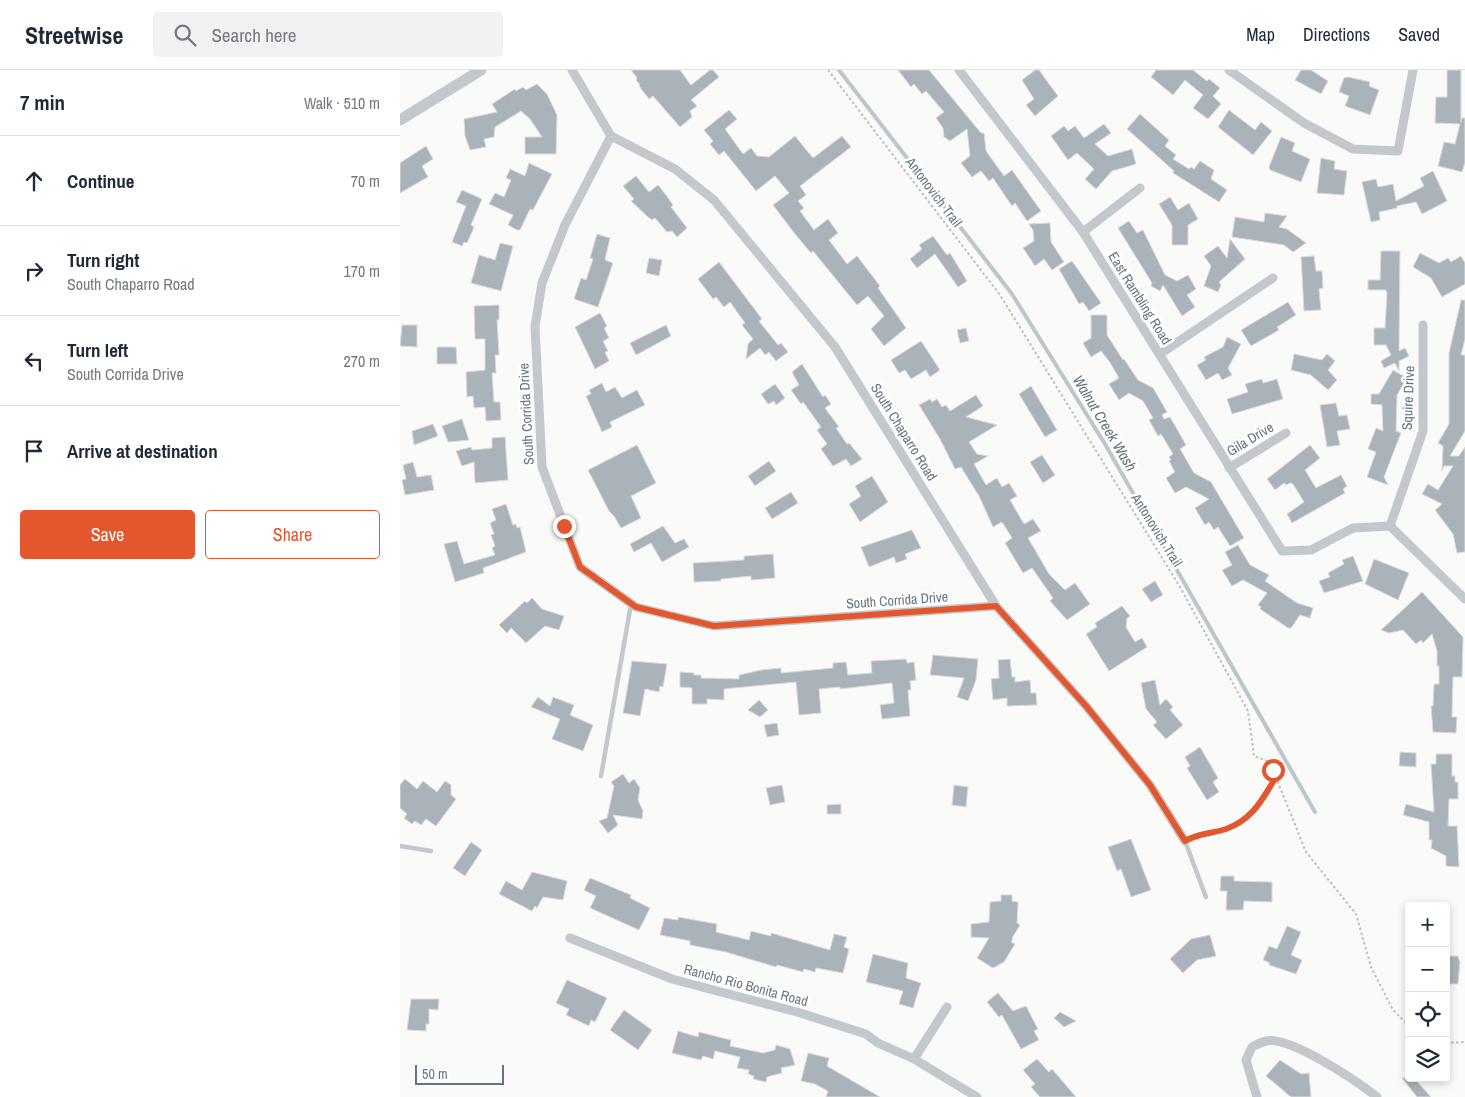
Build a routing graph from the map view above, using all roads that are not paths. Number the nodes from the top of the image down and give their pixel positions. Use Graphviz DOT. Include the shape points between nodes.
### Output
graph roads {
  1 [pos="481,70"];
  2 [pos="572,70"];
  3 [pos="959,70"];
  4 [pos="1229,70"];
  5 [pos="1413,70"];
  6 [pos="400,120"];
  7 [pos="611,136"];
  8 [pos="1140,188"];
  9 [pos="1083,232"];
  10 [pos="1273,278"];
  11 [pos="1423,325"];
  12 [pos="1160,354"];
  13 [pos="1286,433"];
  14 [pos="1229,468"];
  15 [pos="1390,526"];
  16 [pos="1465,599"];
  17 [pos="631,604"];
  18 [pos="996,606"];
  19 [pos="601,776"];
  20 [pos="1185,841"];
  21 [pos="400,846"];
  22 [pos="431,851"];
  23 [pos="1206,897"];
  24 [pos="570,938"];
  25 [pos="947,1007"];
  26 [pos="914,1059"];
  27 [pos="977,1097"];
  28 [pos="1257,1097"];
  29 [pos="1377,1097"];
  1 -- 6 [label="street"];
  2 -- 7 [label="street"];
  3 -- 9 [label="street, East Rambling Road"];
  4 -- 5 [label="street" via="1304,123 1353,148 1398,151"];
  7 -- 17 [label="street, South Corrida Drive" via="565,225 542,283 535,326 542,467 580,567"];
  7 -- 18 [label="street, South Chaparro Road" via="675,169 714,200 829,340"];
  8 -- 9 [label="street"];
  9 -- 12 [label="street, East Rambling Road"];
  10 -- 12 [label="street"];
  11 -- 15 [label="street, Squire Drive" via="1423,431"];
  12 -- 14 [label="street, East Rambling Road"];
  13 -- 14 [label="street, Gila Drive"];
  14 -- 15 [label="street, East Rambling Road" via="1282,551 1311,550 1353,528"];
  15 -- 16 [label="street"];
  17 -- 18 [label="street, South Corrida Drive" via="714,626"];
  17 -- 19 [label="lane"];
  18 -- 20 [label="street, South Chaparro Road" via="1086,706 1150,785"];
  20 -- 23 [label="lane"];
  21 -- 22 [label="lane"];
  24 -- 26 [label="street, Rancho Rio Bonita Road" via="672,979 866,1034"];
  25 -- 26 [label="street"];
  26 -- 27 [label="street, Rancho Rio Bonita Road"];
  28 -- 29 [label="street" via="1246,1060 1252,1047 1267,1040 1291,1044"];
}
